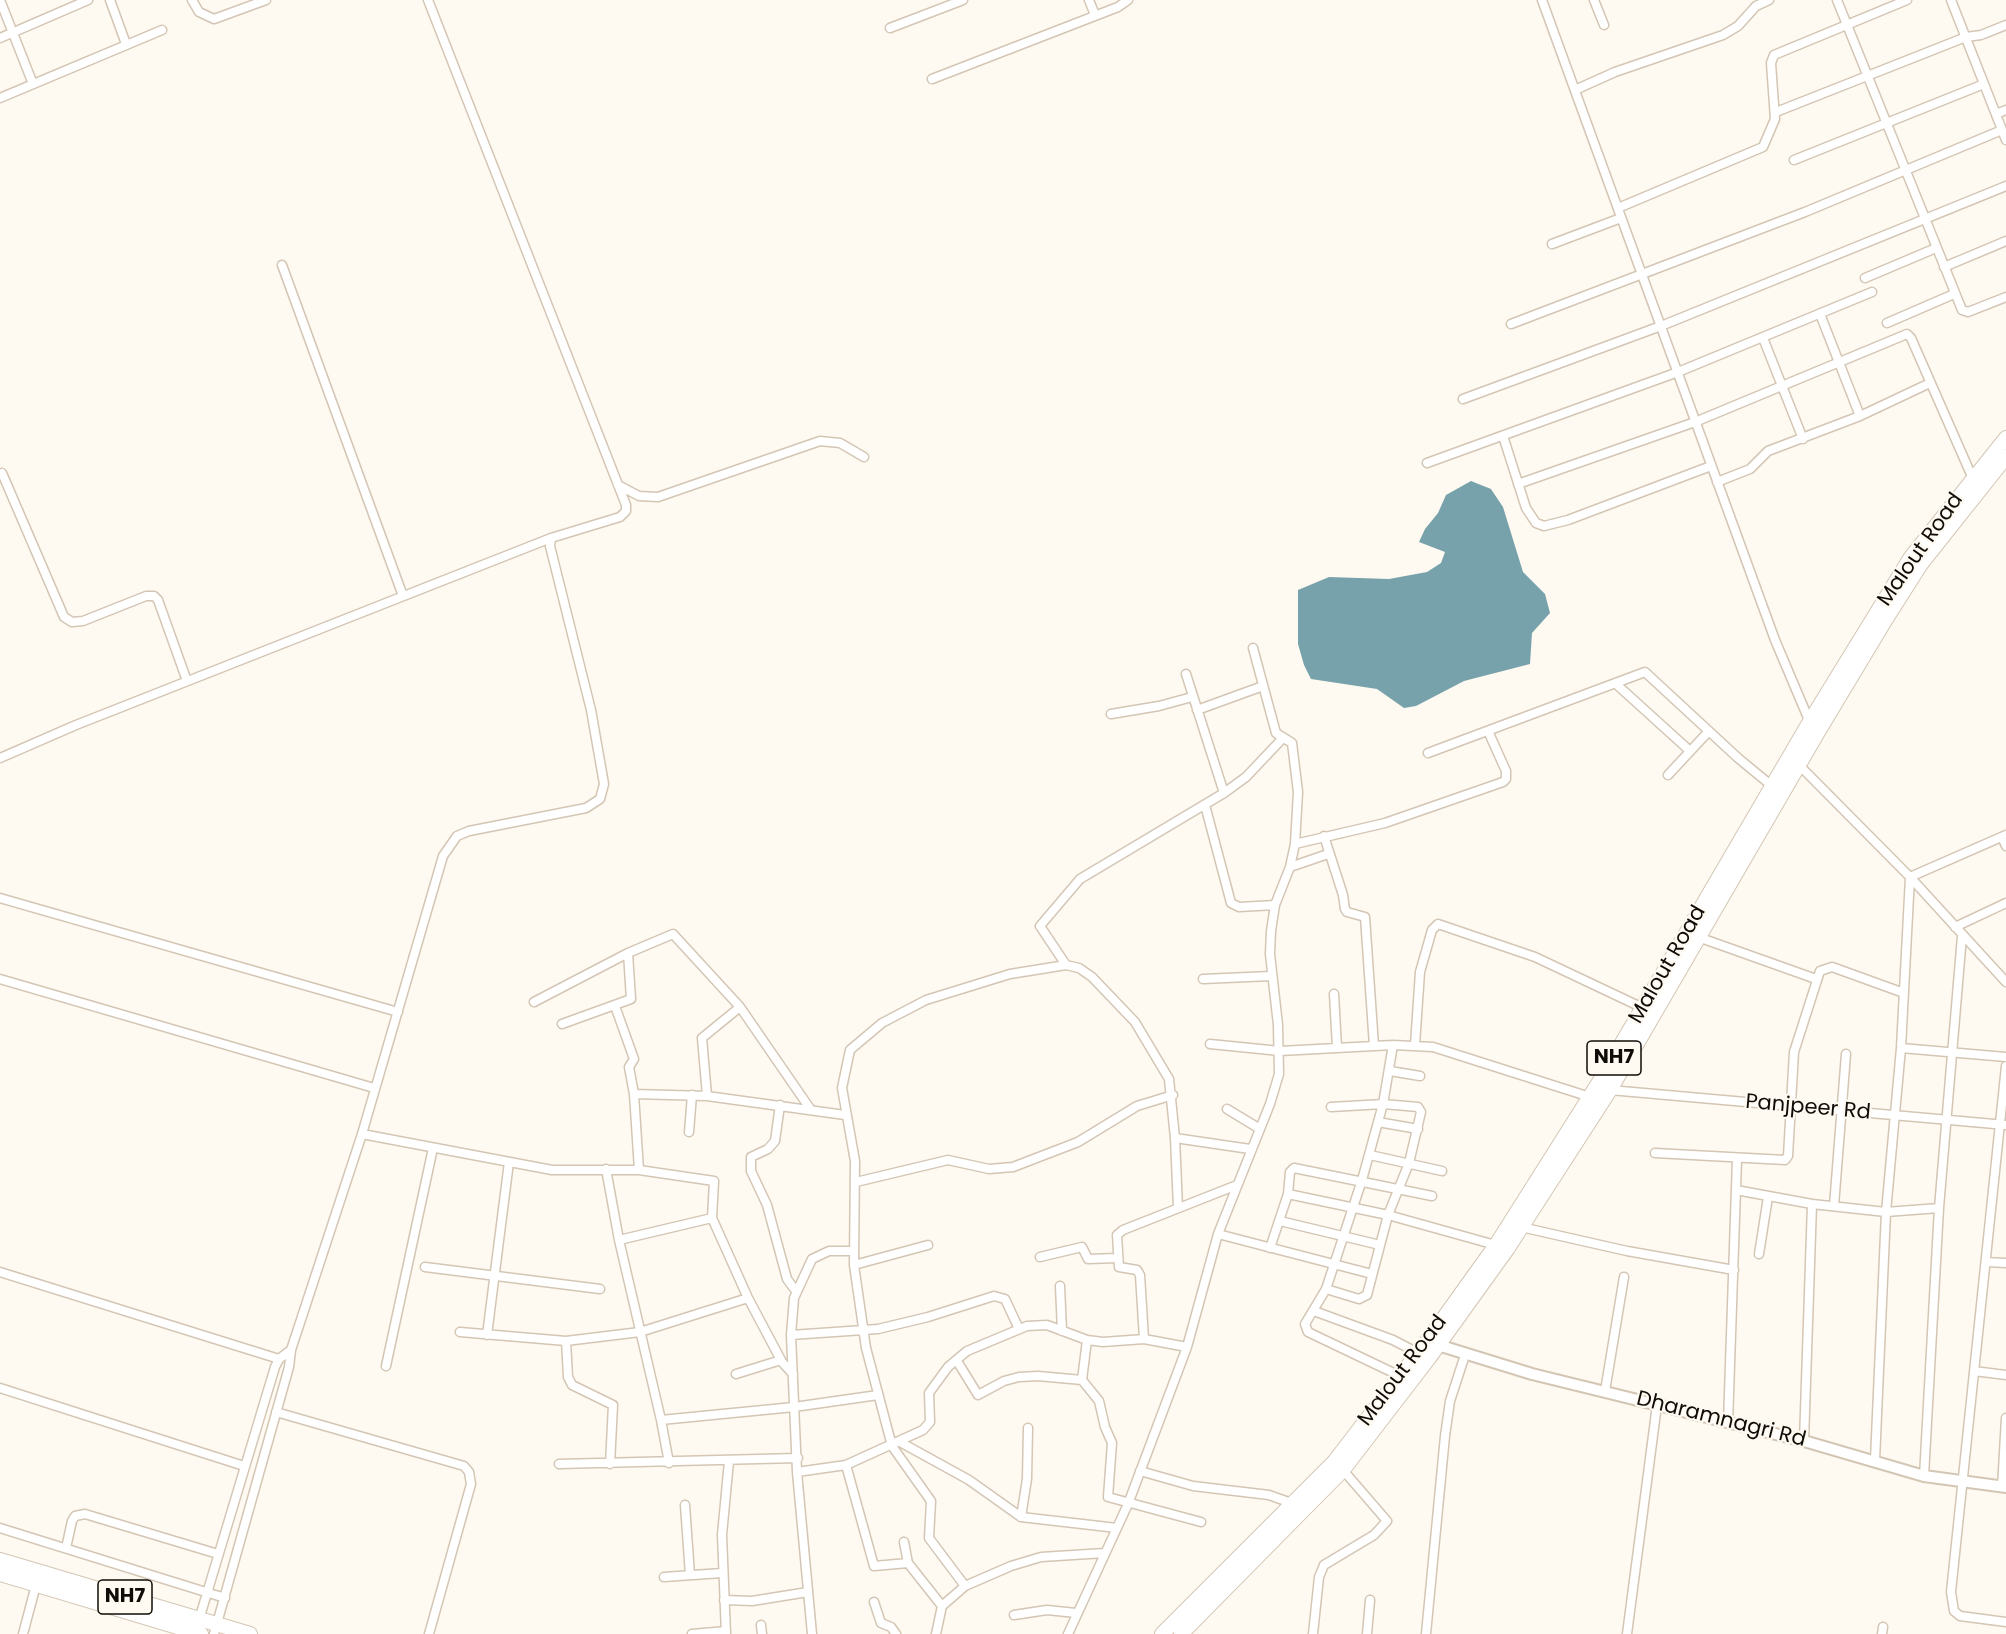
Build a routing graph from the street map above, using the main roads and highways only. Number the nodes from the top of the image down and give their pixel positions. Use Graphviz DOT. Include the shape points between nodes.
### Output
graph roads {
  1 [pos="2006,438"];
  2 [pos="2006,457"];
  3 [pos="1813,727"];
  4 [pos="1502,1246"];
  5 [pos="0,1560"];
  6 [pos="0,1574"];
  7 [pos="1221,1585"];
  8 [pos="199,1628"];
  9 [pos="216,1629"];
  10 [pos="1184,1632"];
  11 [pos="250,1634"];
  12 [pos="1162,1634"];
  1 -- 3 [label="highway, Malout Road / NH7" via="1911,557"];
  2 -- 3 [label="highway, Malout Road / NH7" via="1921,564"];
  3 -- 4 [label="highway, Malout Road / NH7" via="1772,786"];
  3 -- 4 [label="highway, Malout Road / NH7" via="1799,765 1610,1090 1521,1227"];
  4 -- 7 [label="highway, Malout Road / NH7" via="1334,1462"];
  4 -- 7 [label="highway, Malout Road / NH7" via="1438,1345 1343,1470"];
  5 -- 8 [label="highway, NH7"];
  6 -- 8 [label="highway, NH7"];
  7 -- 10 [label="highway, Malout Road / NH7"];
  7 -- 12 [label="highway, Malout Road / NH7"];
  8 -- 9 [label="highway, NH7"];
  9 -- 11 [label="highway, NH7"];
}
